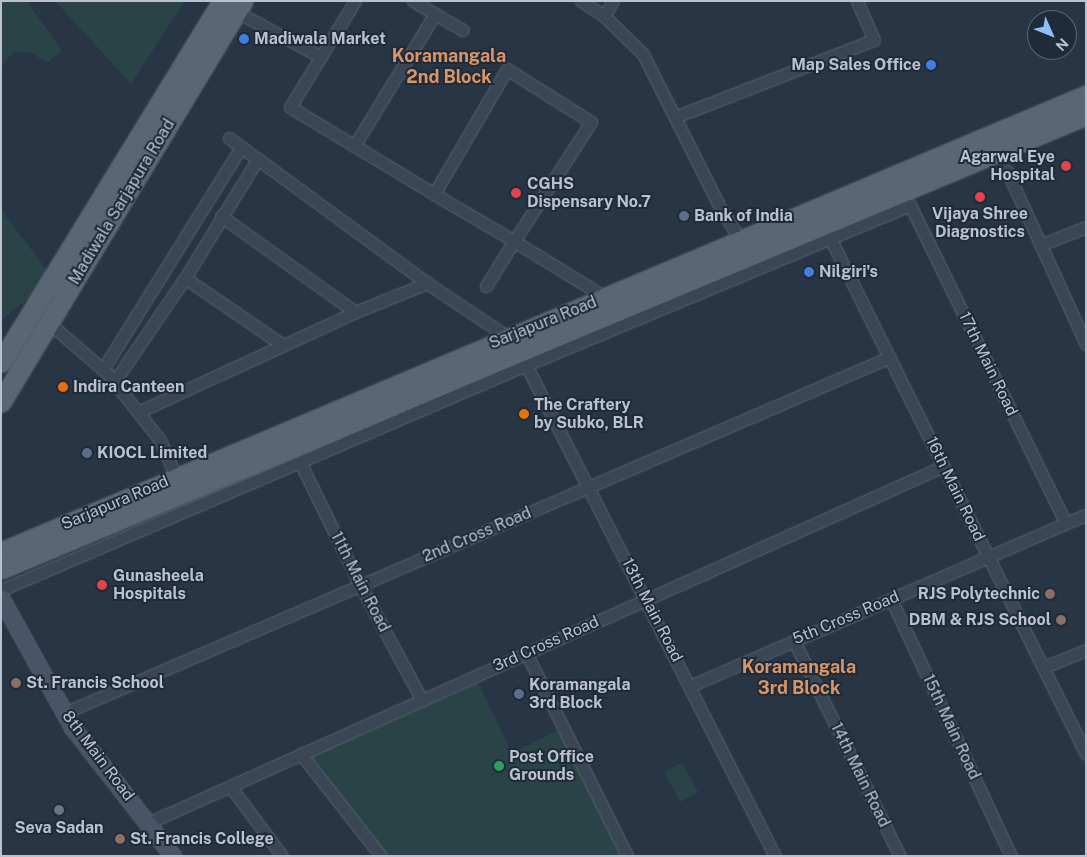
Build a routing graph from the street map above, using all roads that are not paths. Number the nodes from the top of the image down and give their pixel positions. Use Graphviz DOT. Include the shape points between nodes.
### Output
graph roads {
  1 [pos="355,1"];
  2 [pos="413,1"];
  3 [pos="581,1"];
  4 [pos="613,1"];
  5 [pos="858,1"];
  6 [pos="234,5"];
  7 [pos="435,14"];
  8 [pos="604,16"];
  9 [pos="463,30"];
  10 [pos="320,57"];
  11 [pos="1086,95"];
  12 [pos="1086,115"];
  13 [pos="675,118"];
  14 [pos="230,138"];
  15 [pos="354,146"];
  16 [pos="241,147"];
  17 [pos="999,151"];
  18 [pos="257,160"];
  19 [pos="434,194"];
  20 [pos="910,205"];
  21 [pos="220,216"];
  22 [pos="1086,227"];
  23 [pos="826,232"];
  24 [pos="740,240"];
  25 [pos="514,241"];
  26 [pos="1041,245"];
  27 [pos="184,278"];
  28 [pos="427,283"];
  29 [pos="486,286"];
  30 [pos="605,297"];
  31 [pos="355,312"];
  32 [pos="49,323"];
  33 [pos="1083,330"];
  34 [pos="1086,344"];
  35 [pos="283,345"];
  36 [pos="516,352"];
  37 [pos="890,357"];
  38 [pos="1,362"];
  39 [pos="103,369"];
  40 [pos="114,382"];
  41 [pos="1,402"];
  42 [pos="138,412"];
  43 [pos="300,462"];
  44 [pos="944,466"];
  45 [pos="201,476"];
  46 [pos="176,477"];
  47 [pos="589,487"];
  48 [pos="1086,515"];
  49 [pos="1066,523"];
  50 [pos="1,552"];
  51 [pos="989,557"];
  52 [pos="1,569"];
  53 [pos="360,585"];
  54 [pos="1,590"];
  55 [pos="1,598"];
  56 [pos="646,599"];
  57 [pos="891,599"];
  58 [pos="794,641"];
  59 [pos="1086,650"];
  60 [pos="526,653"];
  61 [pos="1044,667"];
  62 [pos="690,686"];
  63 [pos="422,700"];
  64 [pos="64,713"];
  65 [pos="1082,740"];
  66 [pos="301,754"];
  67 [pos="1086,754"];
  68 [pos="230,786"];
  69 [pos="148,823"];
  70 [pos="173,856"];
  71 [pos="282,856"];
  72 [pos="381,856"];
  73 [pos="627,856"];
  74 [pos="775,856"];
  75 [pos="900,856"];
  76 [pos="1011,856"];
  1 -- 10 [label="street"];
  2 -- 7 [label="street"];
  3 -- 8 [label="street"];
  4 -- 8 [label="street"];
  5 -- 13 [label="street" via="874,40"];
  6 -- 10 [label="street"];
  6 -- 32 [label="main road, Madiwala Sarjapura Road"];
  6 -- 38 [label="main road, Madiwala Sarjapura Road"];
  7 -- 9 [label="street"];
  7 -- 15 [label="street"];
  8 -- 13 [label="street" via="643,54"];
  10 -- 15 [label="street" via="290,107"];
  11 -- 24 [label="main road, Sarjapura Road"];
  12 -- 17 [label="main road, Sarjapura Road"];
  13 -- 24 [label="street"];
  14 -- 16 [label="street"];
  15 -- 19 [label="street"];
  16 -- 18 [label="street"];
  16 -- 39 [label="street"];
  17 -- 23 [label="main road, Sarjapura Road"];
  17 -- 26 [label="street"];
  18 -- 21 [label="street"];
  18 -- 28 [label="street"];
  19 -- 25 [label="street"];
  19 -- 25 [label="street" via="507,69 591,122"];
  20 -- 23 [label="street, Sarjapura Road"];
  20 -- 49 [label="street, 17th Main Road"];
  21 -- 27 [label="street"];
  21 -- 31 [label="street"];
  22 -- 26 [label="street"];
  23 -- 36 [label="main road, Sarjapura Road"];
  23 -- 37 [label="street, 16th Main Road"];
  24 -- 30 [label="main road, Sarjapura Road"];
  25 -- 29 [label="street"];
  25 -- 30 [label="street"];
  26 -- 33 [label="street"];
  27 -- 35 [label="street"];
  27 -- 40 [label="street"];
  28 -- 31 [label="street"];
  28 -- 36 [label="street"];
  30 -- 36 [label="main road, Sarjapura Road"];
  31 -- 35 [label="street"];
  32 -- 39 [label="street"];
  32 -- 41 [label="main road, Madiwala Sarjapura Road"];
  33 -- 34 [label="street"];
  35 -- 42 [label="street"];
  36 -- 43 [label="street, Sarjapura Road"];
  36 -- 45 [label="main road, Sarjapura Road"];
  36 -- 47 [label="street, 13th Main Road"];
  37 -- 44 [label="street, 16th Main Road"];
  37 -- 47 [label="street, 2nd Cross Road"];
  39 -- 40 [label="street"];
  40 -- 42 [label="street"];
  42 -- 46 [label="street" via="160,440"];
  43 -- 53 [label="street, 11th Main Road"];
  43 -- 54 [label="street, Sarjapura Road"];
  44 -- 51 [label="street, 16th Main Road"];
  44 -- 56 [label="street, 3rd Cross Road"];
  45 -- 46 [label="main road, Sarjapura Road"];
  45 -- 52 [label="main road, Sarjapura Road"];
  46 -- 50 [label="main road, Sarjapura Road"];
  47 -- 53 [label="street, 2nd Cross Road"];
  47 -- 56 [label="street, 13th Main Road"];
  48 -- 49 [label="street, 5th Cross Road"];
  49 -- 51 [label="street, 5th Cross Road"];
  51 -- 57 [label="street, 5th Cross Road"];
  51 -- 61 [label="street, 16th Main Road"];
  53 -- 63 [label="street, 11th Main Road"];
  53 -- 64 [label="street, 2nd Cross Road"];
  55 -- 64 [label="street, 8th Main Road"];
  56 -- 60 [label="street, 3rd Cross Road"];
  56 -- 62 [label="street, 13th Main Road"];
  57 -- 58 [label="street, 5th Cross Road"];
  57 -- 76 [label="street, 15th Main Road"];
  58 -- 62 [label="street, 5th Cross Road"];
  58 -- 75 [label="street, 14th Main Road"];
  59 -- 61 [label="street"];
  60 -- 63 [label="street, 3rd Cross Road"];
  60 -- 73 [label="street"];
  61 -- 65 [label="street, 16th Main Road"];
  62 -- 74 [label="street, 13th Main Road"];
  63 -- 66 [label="street, 3rd Cross Road"];
  64 -- 69 [label="street, 8th Main Road"];
  65 -- 67 [label="street, 16th Main Road"];
  66 -- 68 [label="street, 3rd Cross Road"];
  66 -- 72 [label="street"];
  68 -- 69 [label="street, 3rd Cross Road"];
  68 -- 71 [label="street"];
  69 -- 70 [label="street, 8th Main Road"];
}
